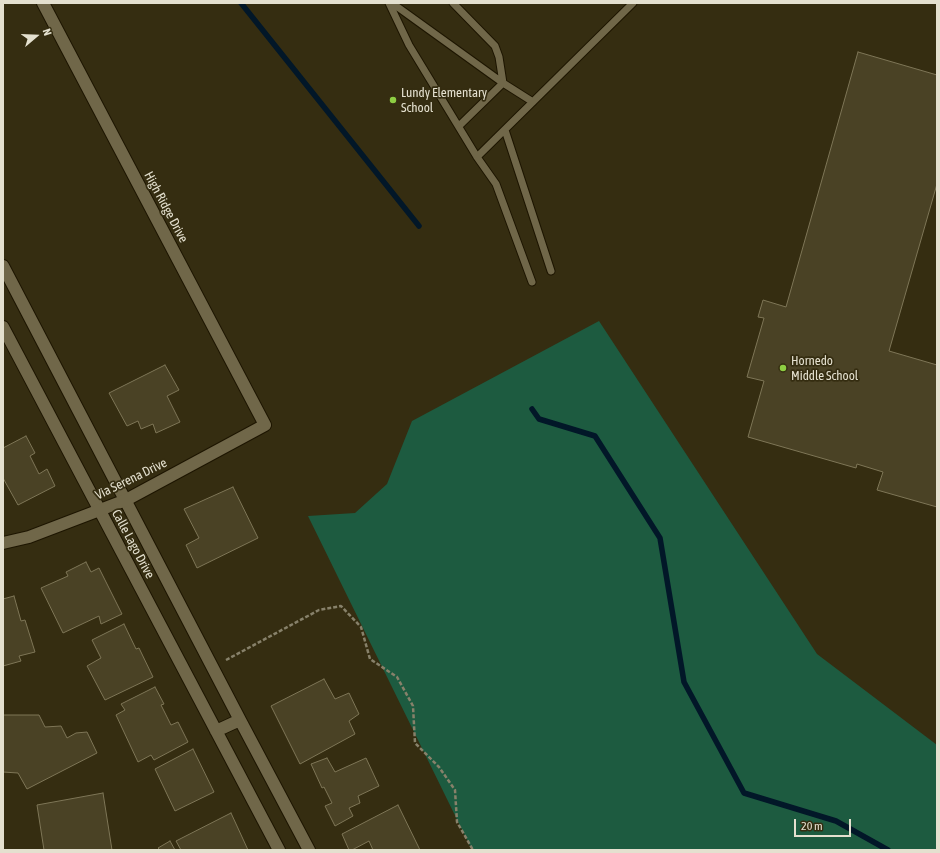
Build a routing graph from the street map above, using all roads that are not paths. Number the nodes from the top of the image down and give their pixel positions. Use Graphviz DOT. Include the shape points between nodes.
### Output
graph roads {
  1 [pos="43,3"];
  2 [pos="391,3"];
  3 [pos="453,3"];
  4 [pos="633,3"];
  5 [pos="504,83"];
  6 [pos="533,102"];
  7 [pos="459,126"];
  8 [pos="505,130"];
  9 [pos="477,157"];
  10 [pos="3,266"];
  11 [pos="552,271"];
  12 [pos="532,282"];
  13 [pos="3,327"];
  14 [pos="265,424"];
  15 [pos="126,500"];
  16 [pos="100,511"];
  17 [pos="3,543"];
  18 [pos="240,720"];
  19 [pos="216,731"];
  20 [pos="279,850"];
  21 [pos="309,850"];
  1 -- 14 [label="street, High Ridge Drive"];
  2 -- 5 [label="lane"];
  2 -- 7 [label="lane" via="409,45"];
  3 -- 5 [label="lane" via="495,46"];
  4 -- 6 [label="lane"];
  5 -- 6 [label="lane"];
  5 -- 7 [label="lane"];
  6 -- 8 [label="lane"];
  7 -- 9 [label="lane"];
  8 -- 9 [label="lane"];
  8 -- 11 [label="lane"];
  9 -- 12 [label="lane" via="496,184"];
  10 -- 15 [label="street, Calle Lago Drive"];
  13 -- 16 [label="street, Calle Lago Drive"];
  14 -- 15 [label="street, Via Serena Drive"];
  15 -- 16 [label="street, Via Serena Drive"];
  15 -- 18 [label="street, Calle Lago Drive"];
  16 -- 17 [label="street, Via Serena Drive" via="29,537"];
  16 -- 19 [label="street, Calle Lago Drive"];
  18 -- 19 [label="street"];
  18 -- 21 [label="street, Calle Lago Drive"];
  19 -- 20 [label="street, Calle Lago Drive"];
}
